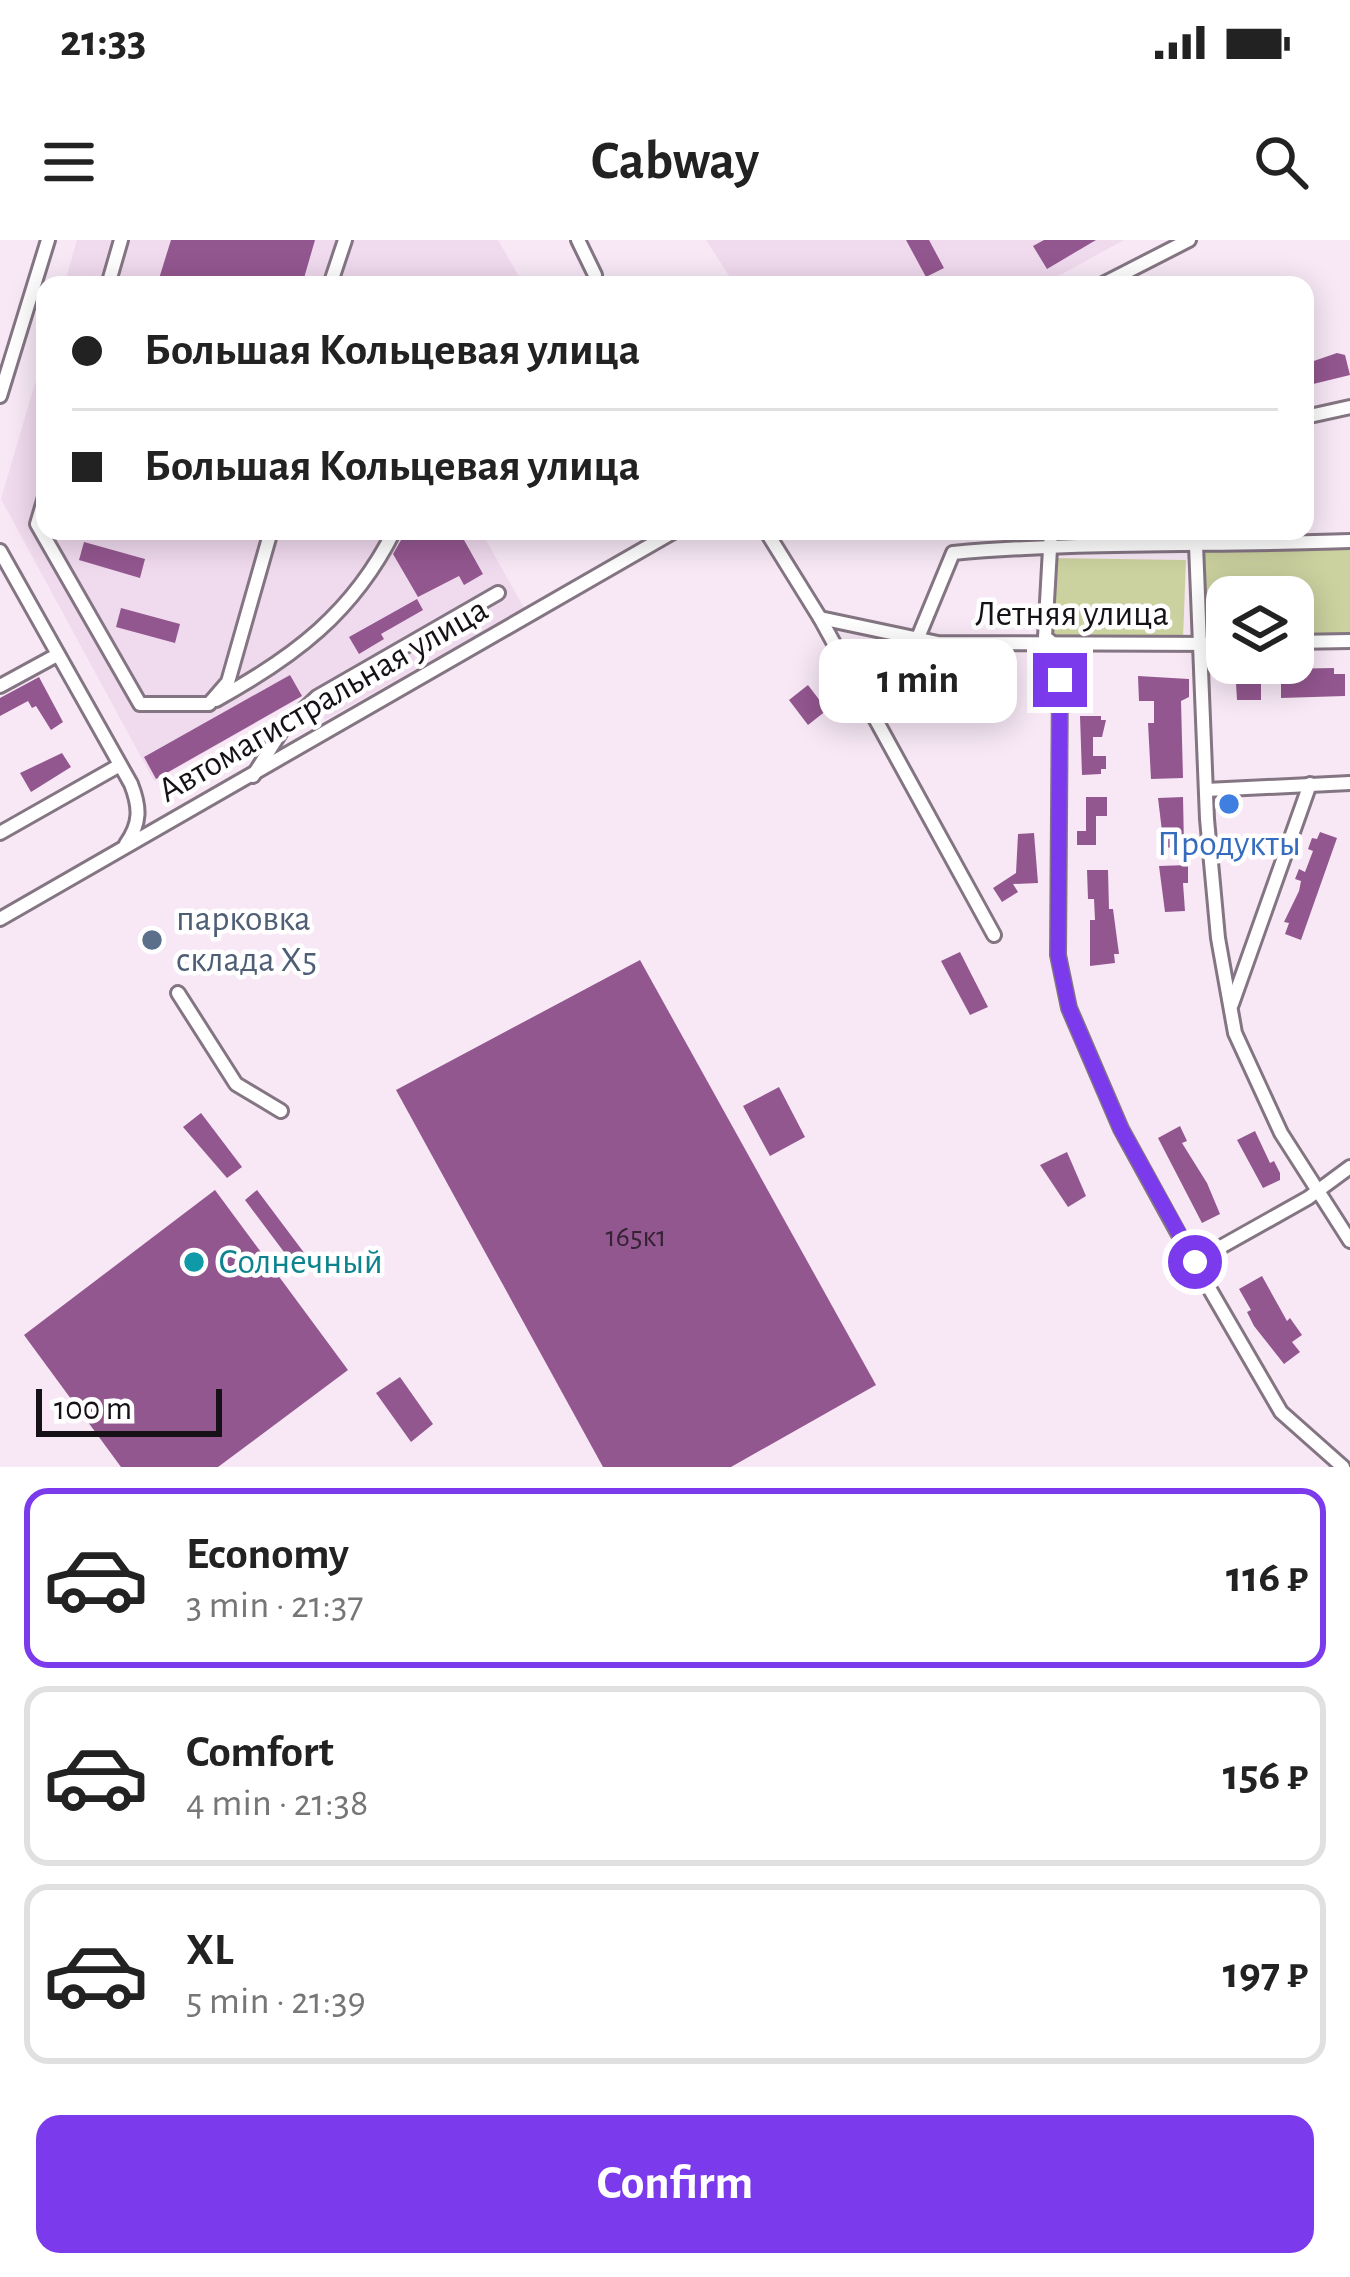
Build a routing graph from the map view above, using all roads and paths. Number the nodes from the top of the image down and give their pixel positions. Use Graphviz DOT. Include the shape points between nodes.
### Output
graph roads {
  1 [pos="48,240"];
  2 [pos="121,240"];
  3 [pos="345,240"];
  4 [pos="578,240"];
  5 [pos="1190,240"];
  6 [pos="37,276"];
  7 [pos="111,276"];
  8 [pos="333,276"];
  9 [pos="595,276"];
  10 [pos="1119,276"];
  11 [pos="36,279"];
  12 [pos="0,395"];
  13 [pos="1350,407"];
  14 [pos="1314,415"];
  15 [pos="46,540"];
  16 [pos="268,540"];
  17 [pos="390,540"];
  18 [pos="660,540"];
  19 [pos="772,540"];
  20 [pos="1050,540"];
  21 [pos="1161,540"];
  22 [pos="1198,540"];
  23 [pos="1299,540"];
  24 [pos="1350,541"];
  25 [pos="1050,546"];
  26 [pos="0,551"];
  27 [pos="498,593"];
  28 [pos="820,618"];
  29 [pos="917,640"];
  30 [pos="1350,641"];
  31 [pos="1314,642"];
  32 [pos="1200,644"];
  33 [pos="1206,644"];
  34 [pos="1055,645"];
  35 [pos="57,655"];
  36 [pos="0,686"];
  37 [pos="208,704"];
  38 [pos="120,765"];
  39 [pos="252,777"];
  40 [pos="1350,783"];
  41 [pos="1310,784"];
  42 [pos="1206,790"];
  43 [pos="0,833"];
  44 [pos="122,850"];
  45 [pos="0,919"];
  46 [pos="994,935"];
  47 [pos="178,993"];
  48 [pos="1231,1007"];
  49 [pos="281,1111"];
  50 [pos="1350,1167"];
  51 [pos="1318,1189"];
  52 [pos="1350,1241"];
  53 [pos="1195,1262"];
  54 [pos="1343,1467"];
  1 -- 6 [label="street"];
  2 -- 7 [label="street"];
  3 -- 8 [label="street"];
  4 -- 9 [label="street"];
  5 -- 10 [label="street"];
  11 -- 12 [label="street"];
  13 -- 14 [label="street"];
  15 -- 37 [label="street" via="140,704"];
  16 -- 37 [label="street" via="228,682"];
  17 -- 37 [label="street" via="325,627 280,665"];
  18 -- 39 [label="street, Автомагистральная улица"];
  19 -- 28 [label="street"];
  20 -- 25 [label="street"];
  21 -- 25 [label="street, Летняя улица"];
  22 -- 32 [label="street"];
  23 -- 24 [label="street, Летняя улица"];
  25 -- 29 [label="street, Летняя улица" via="953,553"];
  25 -- 34 [label="street" via="1045,637"];
  26 -- 35 [label="street"];
  27 -- 39 [label="street" via="317,697 282,730"];
  28 -- 29 [label="street, Летняя улица"];
  28 -- 46 [label="street"];
  29 -- 34 [label="street, Летняя улица"];
  30 -- 31 [label="street"];
  32 -- 33 [label="street, Летняя улица"];
  32 -- 34 [label="street, Летняя улица"];
  32 -- 42 [label="street"];
  34 -- 53 [label="street" via="1058,955 1069,1008 1121,1129"];
  35 -- 36 [label="street"];
  35 -- 38 [label="street"];
  38 -- 43 [label="street"];
  38 -- 44 [label="street" via="138,803"];
  39 -- 44 [label="street, Автомагистральная улица"];
  40 -- 41 [label="street"];
  41 -- 42 [label="street"];
  41 -- 48 [label="street"];
  42 -- 48 [label="street"];
  44 -- 45 [label="street, Автомагистральная улица"];
  47 -- 49 [label="street" via="236,1084"];
  48 -- 51 [label="street" via="1281,1133"];
  50 -- 51 [label="street"];
  51 -- 52 [label="street"];
  51 -- 53 [label="street"];
  53 -- 54 [label="street" via="1281,1412"];
}
